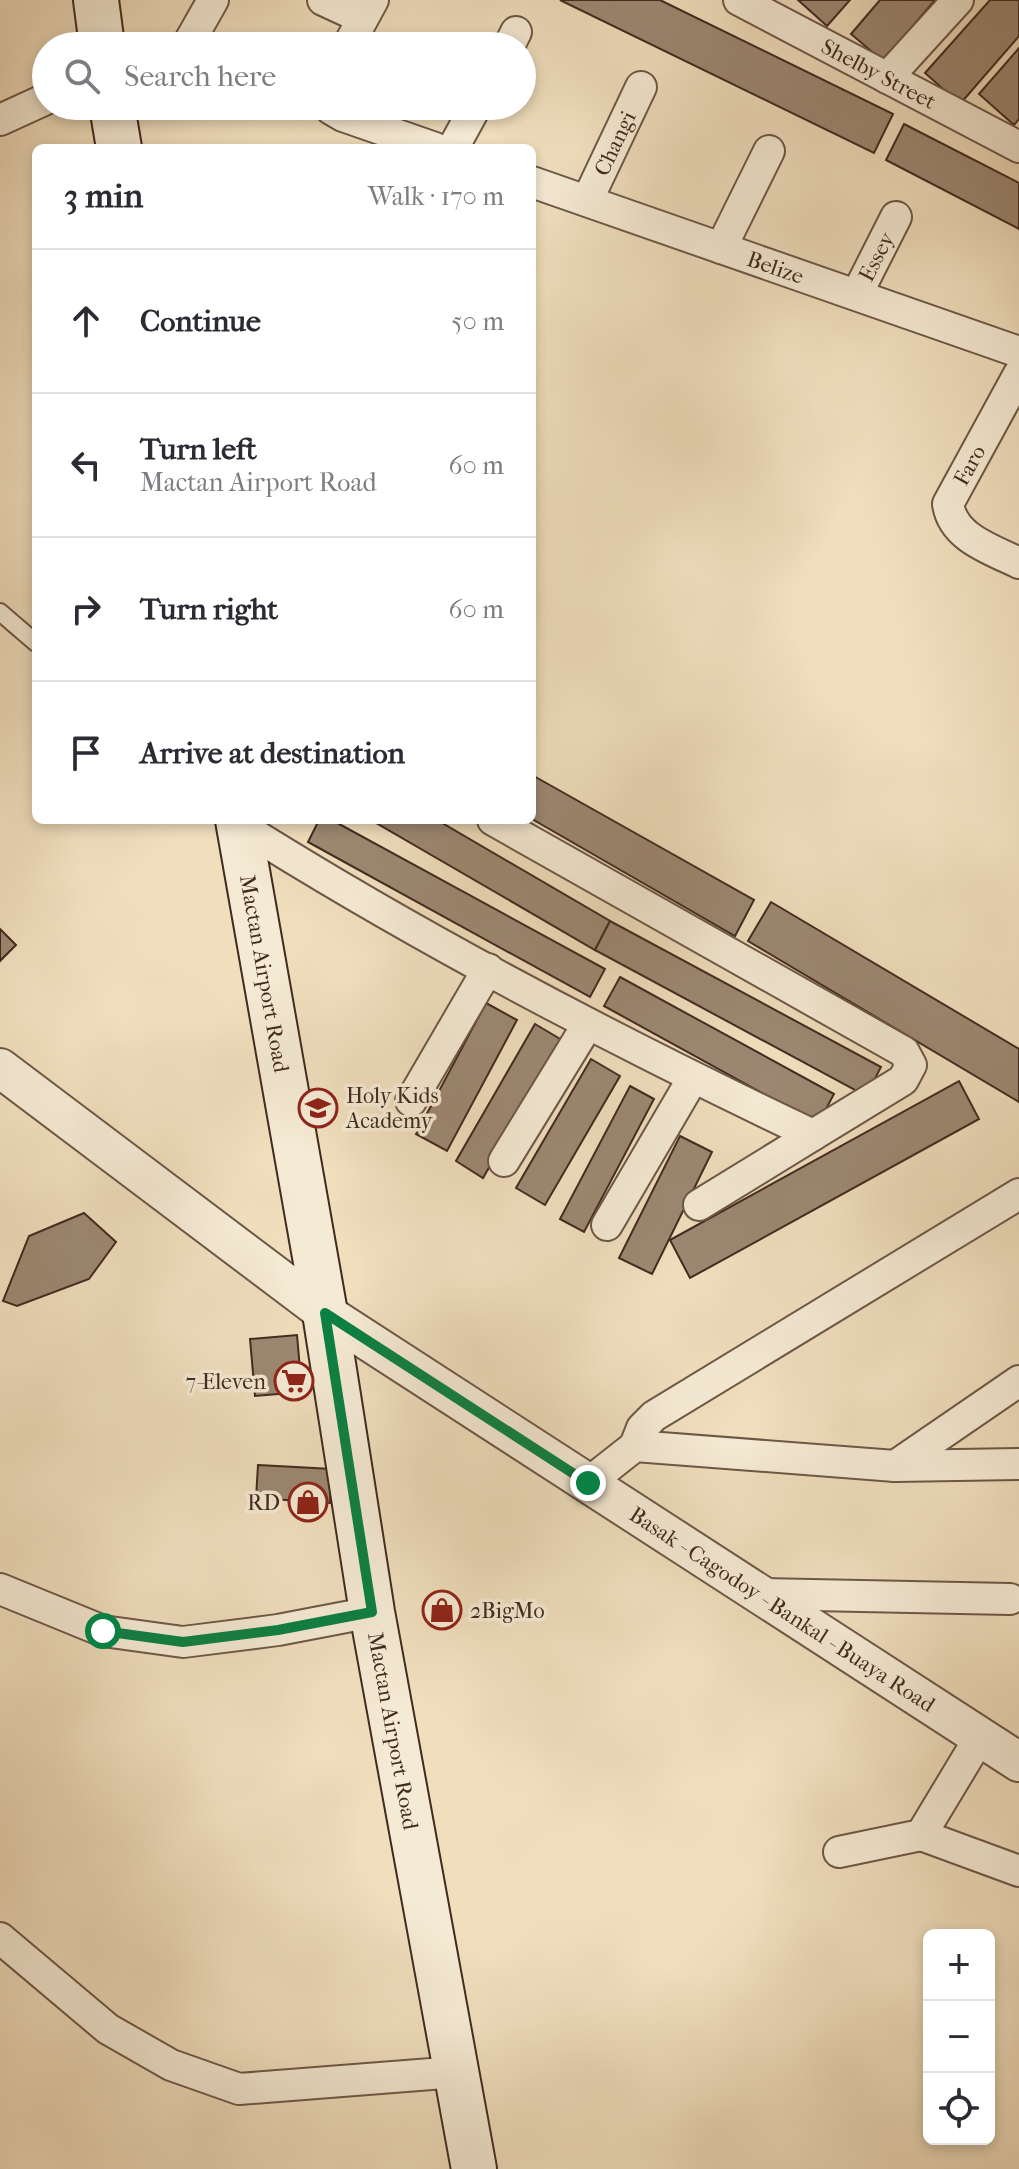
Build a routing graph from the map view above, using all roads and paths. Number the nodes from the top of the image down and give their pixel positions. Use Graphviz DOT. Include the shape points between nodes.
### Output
graph roads {
  1 [pos="96,0"];
  2 [pos="213,0"];
  3 [pos="323,0"];
  4 [pos="958,0"];
  5 [pos="753,3"];
  6 [pos="367,9"];
  7 [pos="100,32"];
  8 [pos="195,32"];
  9 [pos="355,32"];
  10 [pos="887,78"];
  11 [pos="641,87"];
  12 [pos="32,105"];
  13 [pos="0,120"];
  14 [pos="114,120"];
  15 [pos="354,120"];
  16 [pos="468,120"];
  17 [pos="118,144"];
  18 [pos="424,144"];
  19 [pos="455,144"];
  20 [pos="1019,147"];
  21 [pos="769,151"];
  22 [pos="536,183"];
  23 [pos="587,201"];
  24 [pos="896,217"];
  25 [pos="721,248"];
  26 [pos="857,294"];
  27 [pos="1019,352"];
  28 [pos="1019,374"];
  29 [pos="1019,563"];
  30 [pos="0,612"];
  31 [pos="32,640"];
  32 [pos="239,824"];
  33 [pos="241,824"];
  34 [pos="500,824"];
  35 [pos="488,969"];
  36 [pos="588,1024"];
  37 [pos="0,1068"];
  38 [pos="693,1078"];
  39 [pos="411,1101"];
  40 [pos="813,1135"];
  41 [pos="504,1161"];
  42 [pos="1019,1194"];
  43 [pos="699,1205"];
  44 [pos="607,1225"];
  45 [pos="325,1313"];
  46 [pos="1019,1381"];
  47 [pos="635,1446"];
  48 [pos="1019,1464"];
  49 [pos="895,1466"];
  50 [pos="588,1483"];
  51 [pos="0,1589"];
  52 [pos="760,1594"];
  53 [pos="1010,1599"];
  54 [pos="372,1612"];
  55 [pos="980,1737"];
  56 [pos="1019,1762"];
  57 [pos="921,1835"];
  58 [pos="839,1852"];
  59 [pos="1019,1871"];
  60 [pos="0,1938"];
  61 [pos="457,2072"];
  62 [pos="474,2169"];
  1 -- 7 [label="main road"];
  2 -- 8 [label="street"];
  3 -- 6 [label="street"];
  4 -- 10 [label="street"];
  5 -- 10 [label="street, Shelby Street"];
  6 -- 9 [label="street"];
  10 -- 20 [label="street, Shelby Street"];
  11 -- 23 [label="street, Changi"];
  12 -- 13 [label="street"];
  14 -- 17 [label="main road"];
  15 -- 18 [label="street"];
  16 -- 19 [label="street"];
  21 -- 25 [label="street"];
  22 -- 23 [label="street, Belize"];
  23 -- 25 [label="street, Belize"];
  24 -- 26 [label="street, Essey"];
  25 -- 26 [label="street, Belize"];
  26 -- 27 [label="street, Belize"];
  28 -- 29 [label="street, Faro" via="948,504 949,516 962,534"];
  30 -- 31 [label="lane"];
  32 -- 45 [label="main road, Mactan Airport Road"];
  33 -- 35 [label="street"];
  34 -- 40 [label="street" via="904,1052 911,1065 903,1080"];
  35 -- 36 [label="street"];
  35 -- 39 [label="street"];
  36 -- 38 [label="street"];
  36 -- 41 [label="street"];
  37 -- 45 [label="street, Basak - Cagodoy - Bankal - Buaya Road"];
  38 -- 40 [label="street"];
  38 -- 44 [label="street"];
  40 -- 43 [label="street"];
  42 -- 47 [label="street" via="654,1416"];
  45 -- 50 [label="street, Basak - Cagodoy - Bankal - Buaya Road"];
  45 -- 54 [label="main road, Mactan Airport Road"];
  46 -- 49 [label="street"];
  47 -- 49 [label="street"];
  47 -- 50 [label="street"];
  48 -- 49 [label="street"];
  50 -- 52 [label="street, Basak - Cagodoy - Bankal - Buaya Road"];
  51 -- 54 [label="street" via="103,1631 183,1642"];
  52 -- 53 [label="street"];
  52 -- 55 [label="street, Basak - Cagodoy - Bankal - Buaya Road"];
  54 -- 61 [label="main road, Mactan Airport Road"];
  55 -- 56 [label="street, Basak - Cagodoy - Bankal - Buaya Road"];
  55 -- 57 [label="street"];
  57 -- 58 [label="street"];
  57 -- 59 [label="street"];
  60 -- 61 [label="street" via="108,2029 171,2065 239,2089"];
  61 -- 62 [label="main road, Mactan Airport Road"];
}
